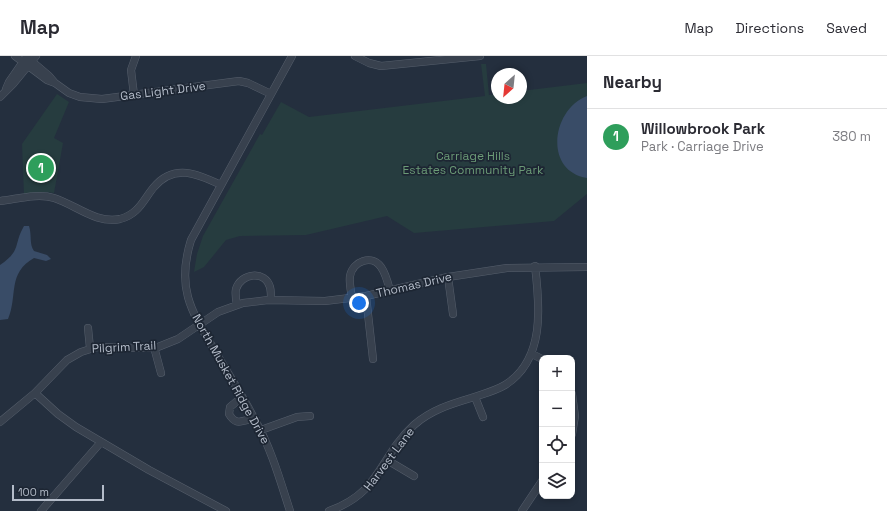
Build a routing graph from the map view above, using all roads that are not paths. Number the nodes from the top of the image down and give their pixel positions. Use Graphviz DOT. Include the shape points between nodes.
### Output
graph roads {
  1 [pos="15,56"];
  2 [pos="136,56"];
  3 [pos="292,56"];
  4 [pos="355,56"];
  5 [pos="480,56"];
  6 [pos="28,59"];
  7 [pos="2,94"];
  8 [pos="271,94"];
  9 [pos="134,95"];
  10 [pos="221,185"];
  11 [pos="0,201"];
  12 [pos="535,266"];
  13 [pos="587,267"];
  14 [pos="448,277"];
  15 [pos="390,291"];
  16 [pos="366,296"];
  17 [pos="352,298"];
  18 [pos="271,300"];
  19 [pos="237,305"];
  20 [pos="453,314"];
  21 [pos="199,325"];
  22 [pos="88,328"];
  23 [pos="154,347"];
  24 [pos="90,348"];
  25 [pos="532,354"];
  26 [pos="373,358"];
  27 [pos="539,358"];
  28 [pos="161,373"];
  29 [pos="35,393"];
  30 [pos="242,397"];
  31 [pos="475,397"];
  32 [pos="310,416"];
  33 [pos="483,417"];
  34 [pos="256,420"];
  35 [pos="0,422"];
  36 [pos="261,430"];
  37 [pos="101,442"];
  38 [pos="387,460"];
  39 [pos="414,476"];
  40 [pos="539,486"];
  41 [pos="216,509"];
  42 [pos="41,511"];
  43 [pos="226,511"];
  44 [pos="290,511"];
  45 [pos="329,511"];
  46 [pos="522,511"];
  1 -- 6 [label="street, Gas Light Drive"];
  2 -- 9 [label="street" via="131,70"];
  3 -- 8 [label="street, North Musket Ridge Drive"];
  4 -- 5 [label="street" via="382,66"];
  6 -- 7 [label="street"];
  6 -- 9 [label="street, Gas Light Drive" via="55,83 80,97"];
  8 -- 9 [label="street, Gas Light Drive" via="248,82 239,81"];
  8 -- 10 [label="street, North Musket Ridge Drive"];
  10 -- 11 [label="street" via="195,173 172,175 155,187 139,208 130,215 117,219 98,218 48,197"];
  10 -- 21 [label="street, North Musket Ridge Drive" via="191,240 185,266 188,299"];
  12 -- 13 [label="street, Thomas Drive"];
  12 -- 14 [label="street, Thomas Drive" via="478,271"];
  12 -- 25 [label="street, Harvest Lane" via="537,334"];
  14 -- 15 [label="street, Thomas Drive"];
  14 -- 20 [label="street"];
  15 -- 16 [label="street, Thomas Drive"];
  15 -- 17 [label="street" via="381,266 364,260 358,263 350,276"];
  16 -- 17 [label="street, Thomas Drive"];
  16 -- 26 [label="street"];
  17 -- 18 [label="street, Thomas Drive"];
  18 -- 19 [label="street, Thomas Drive"];
  18 -- 19 [label="street" via="267,282 261,277 252,276 246,277 239,284"];
  19 -- 21 [label="street, Thomas Drive" via="218,312"];
  21 -- 23 [label="street, Pilgrim Trail" via="178,339"];
  21 -- 30 [label="street, North Musket Ridge Drive"];
  22 -- 24 [label="street"];
  23 -- 24 [label="street, Pilgrim Trail"];
  23 -- 28 [label="street"];
  24 -- 29 [label="street, Pilgrim Trail" via="67,360"];
  25 -- 27 [label="street"];
  25 -- 31 [label="street, Harvest Lane" via="522,371 511,381"];
  29 -- 35 [label="street, Pilgrim Trail"];
  29 -- 37 [label="street" via="67,421"];
  30 -- 34 [label="street, North Musket Ridge Drive"];
  30 -- 34 [label="street" via="230,407 229,414 232,420"];
  31 -- 33 [label="street"];
  31 -- 38 [label="street, Harvest Lane" via="445,406 420,421 402,437"];
  32 -- 36 [label="street" via="297,417"];
  34 -- 36 [label="street, North Musket Ridge Drive"];
  36 -- 44 [label="street, North Musket Ridge Drive"];
  37 -- 41 [label="street"];
  37 -- 42 [label="street"];
  38 -- 39 [label="street"];
  38 -- 45 [label="street, Harvest Lane" via="363,493 347,504"];
  40 -- 46 [label="street"];
  41 -- 43 [label="street"];
}
